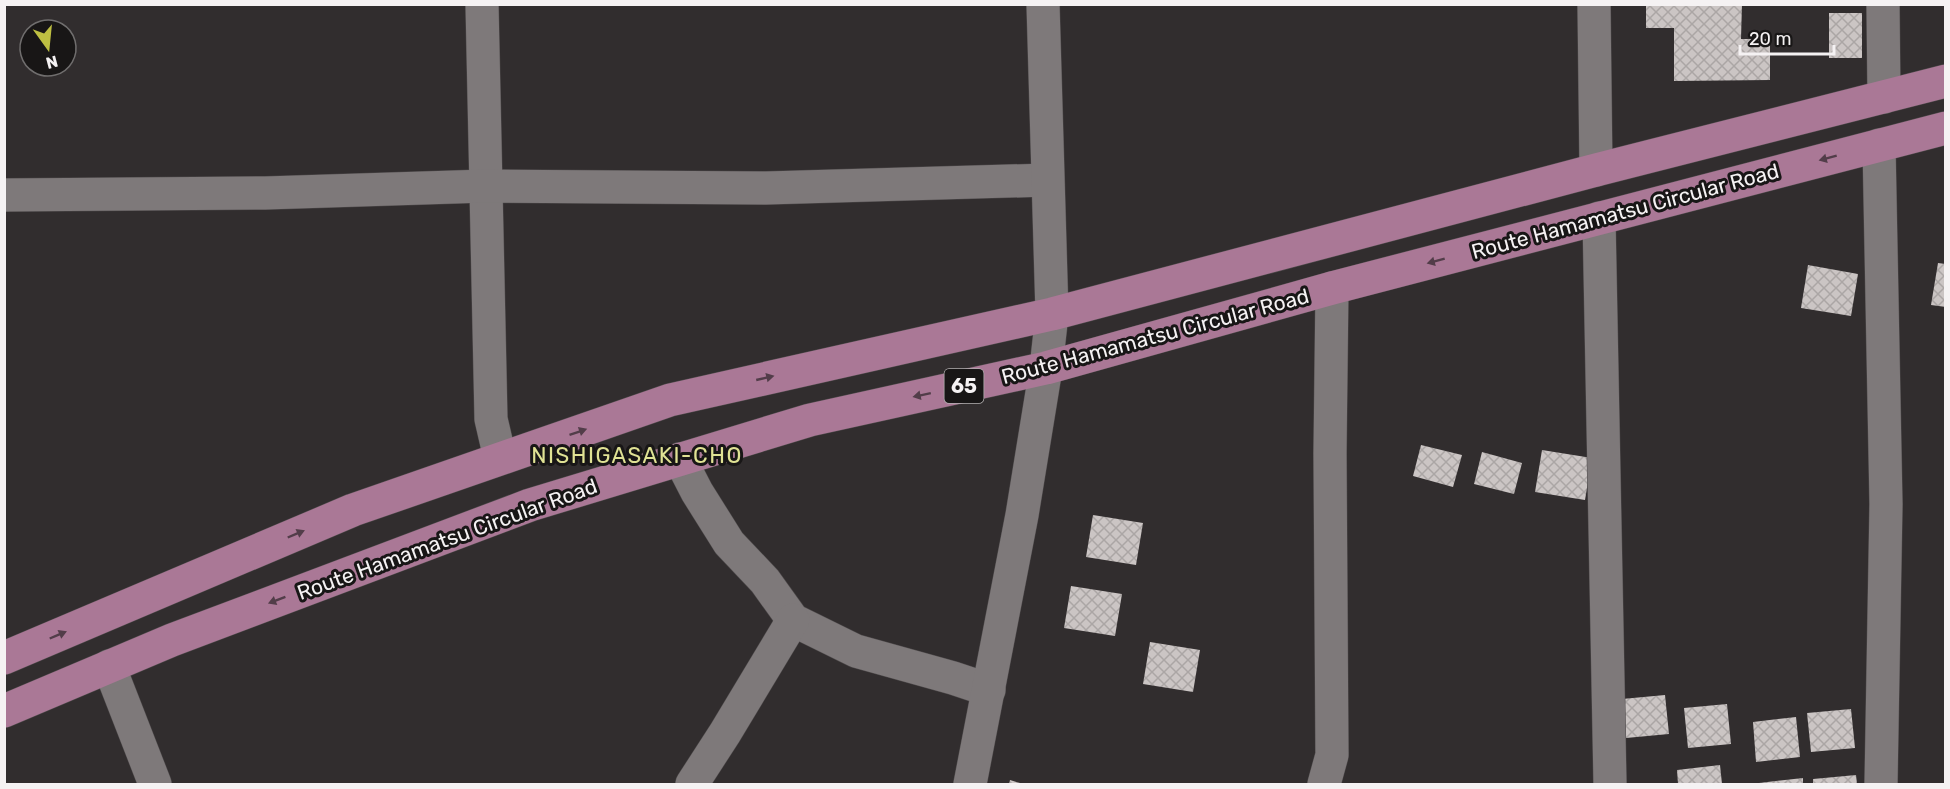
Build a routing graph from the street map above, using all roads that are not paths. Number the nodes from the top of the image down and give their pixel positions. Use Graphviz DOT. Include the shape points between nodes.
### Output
graph roads {
  1 [pos="482,4"];
  2 [pos="1043,4"];
  3 [pos="1594,4"];
  4 [pos="1883,4"];
  5 [pos="1946,81"];
  6 [pos="1884,97"];
  7 [pos="1946,128"];
  8 [pos="1879,145"];
  9 [pos="1596,170"];
  10 [pos="1047,180"];
  11 [pos="486,186"];
  12 [pos="4,195"];
  13 [pos="1599,218"];
  14 [pos="1332,288"];
  15 [pos="1052,314"];
  16 [pos="1046,368"];
  17 [pos="500,458"];
  18 [pos="680,459"];
  19 [pos="792,620"];
  20 [pos="4,658"];
  21 [pos="109,666"];
  22 [pos="989,690"];
  23 [pos="4,711"];
  24 [pos="155,784"];
  25 [pos="692,784"];
  26 [pos="970,784"];
  27 [pos="1324,784"];
  28 [pos="1610,784"];
  29 [pos="1881,784"];
  1 -- 11 [label="street"];
  2 -- 10 [label="street"];
  3 -- 9 [label="street"];
  4 -- 6 [label="street"];
  5 -- 6 [label="main road, 65"];
  6 -- 9 [label="main road, 65"];
  7 -- 8 [label="main road, Route Hamamatsu Circular Road / 65"];
  8 -- 13 [label="main road, Route Hamamatsu Circular Road / 65, one-way"];
  8 -- 29 [label="street" via="1886,504"];
  9 -- 15 [label="main road, 65"];
  10 -- 11 [label="street" via="766,188"];
  10 -- 15 [label="street"];
  11 -- 12 [label="street"];
  11 -- 17 [label="street" via="491,419"];
  13 -- 14 [label="main road, Route Hamamatsu Circular Road / 65, one-way"];
  13 -- 28 [label="street"];
  14 -- 16 [label="main road, Route Hamamatsu Circular Road / 65"];
  14 -- 27 [label="street" via="1332,755"];
  15 -- 16 [label="street"];
  17 -- 15 [label="main road, 65, one-way" via="670,400"];
  16 -- 18 [label="main road, Route Hamamatsu Circular Road / 65, one-way" via="810,420"];
  16 -- 22 [label="street"];
  20 -- 17 [label="main road, 65, one-way" via="353,510"];
  18 -- 19 [label="street" via="729,543 765,581"];
  18 -- 21 [label="main road, Route Hamamatsu Circular Road / 65, one-way" via="530,505"];
  19 -- 22 [label="street" via="856,651"];
  19 -- 25 [label="street"];
  21 -- 23 [label="main road, Route Hamamatsu Circular Road / 65"];
  21 -- 24 [label="street"];
  22 -- 26 [label="street"];
}
